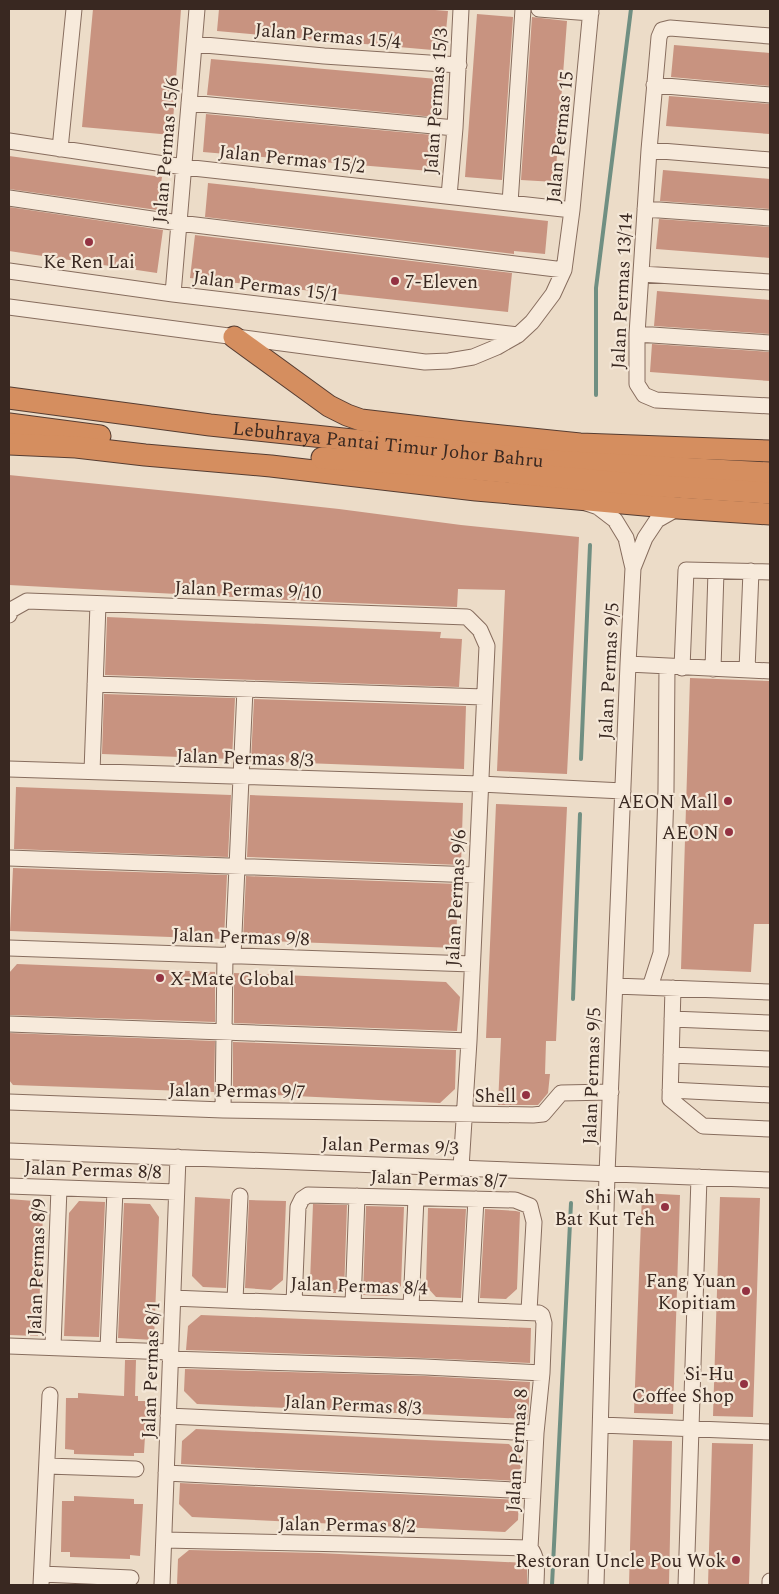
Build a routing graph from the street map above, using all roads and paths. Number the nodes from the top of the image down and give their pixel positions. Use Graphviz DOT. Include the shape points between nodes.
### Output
graph roads {
  1 [pos="74,9"];
  2 [pos="197,9"];
  3 [pos="461,9"];
  4 [pos="523,9"];
  5 [pos="539,9"];
  6 [pos="591,11"];
  7 [pos="770,36"];
  8 [pos="194,44"];
  9 [pos="458,65"];
  10 [pos="654,85"];
  11 [pos="770,94"];
  12 [pos="189,103"];
  13 [pos="455,128"];
  14 [pos="9,141"];
  15 [pos="60,149"];
  16 [pos="649,150"];
  17 [pos="770,160"];
  18 [pos="184,167"];
  19 [pos="448,196"];
  20 [pos="9,198"];
  21 [pos="510,202"];
  22 [pos="645,209"];
  23 [pos="572,210"];
  24 [pos="770,218"];
  25 [pos="179,223"];
  26 [pos="564,270"];
  27 [pos="9,271"];
  28 [pos="641,274"];
  29 [pos="770,282"];
  30 [pos="173,294"];
  31 [pos="9,307"];
  32 [pos="637,334"];
  33 [pos="518,336"];
  34 [pos="234,337"];
  35 [pos="770,343"];
  36 [pos="9,398"];
  37 [pos="770,406"];
  38 [pos="9,424"];
  39 [pos="9,431"];
  40 [pos="9,444"];
  41 [pos="76,448"];
  42 [pos="770,451"];
  43 [pos="770,464"];
  44 [pos="672,469"];
  45 [pos="770,473"];
  46 [pos="770,493"];
  47 [pos="574,499"];
  48 [pos="678,508"];
  49 [pos="770,514"];
  50 [pos="633,568"];
  51 [pos="716,571"];
  52 [pos="751,571"];
  53 [pos="770,572"];
  54 [pos="98,604"];
  55 [pos="10,612"];
  56 [pos="480,630"];
  57 [pos="628,664"];
  58 [pos="675,667"];
  59 [pos="713,669"];
  60 [pos="747,670"];
  61 [pos="770,671"];
  62 [pos="95,684"];
  63 [pos="245,689"];
  64 [pos="484,697"];
  65 [pos="9,769"];
  66 [pos="92,772"];
  67 [pos="241,777"];
  68 [pos="480,784"];
  69 [pos="623,792"];
  70 [pos="9,858"];
  71 [pos="236,866"];
  72 [pos="476,875"];
  73 [pos="9,948"];
  74 [pos="229,956"];
  75 [pos="472,964"];
  76 [pos="615,986"];
  77 [pos="662,988"];
  78 [pos="770,992"];
  79 [pos="672,1019"];
  80 [pos="770,1023"];
  81 [pos="9,1024"];
  82 [pos="224,1032"];
  83 [pos="469,1041"];
  84 [pos="671,1055"];
  85 [pos="770,1059"];
  86 [pos="670,1090"];
  87 [pos="611,1092"];
  88 [pos="770,1095"];
  89 [pos="9,1102"];
  90 [pos="223,1110"];
  91 [pos="465,1114"];
  92 [pos="770,1129"];
  93 [pos="9,1151"];
  94 [pos="178,1157"];
  95 [pos="461,1168"];
  96 [pos="607,1174"];
  97 [pos="699,1177"];
  98 [pos="770,1180"];
  99 [pos="9,1186"];
  100 [pos="59,1188"];
  101 [pos="115,1190"];
  102 [pos="176,1192"];
  103 [pos="240,1196"];
  104 [pos="357,1196"];
  105 [pos="416,1198"];
  106 [pos="476,1199"];
  107 [pos="173,1298"];
  108 [pos="235,1300"];
  109 [pos="294,1303"];
  110 [pos="353,1305"];
  111 [pos="411,1307"];
  112 [pos="470,1309"];
  113 [pos="536,1313"];
  114 [pos="9,1346"];
  115 [pos="53,1348"];
  116 [pos="108,1349"];
  117 [pos="170,1355"];
  118 [pos="542,1373"];
  119 [pos="50,1395"];
  120 [pos="168,1416"];
  121 [pos="600,1425"];
  122 [pos="691,1428"];
  123 [pos="536,1432"];
  124 [pos="770,1432"];
  125 [pos="47,1466"];
  126 [pos="136,1470"];
  127 [pos="166,1473"];
  128 [pos="533,1491"];
  129 [pos="164,1540"];
  130 [pos="530,1548"];
  131 [pos="131,1578"];
  132 [pos="42,1580"];
  133 [pos="770,1581"];
  134 [pos="162,1585"];
  135 [pos="536,1585"];
  136 [pos="596,1585"];
  137 [pos="686,1585"];
  138 [pos="770,1585"];
  1 -- 15 [label="street"];
  2 -- 8 [label="street, Jalan Permas 15/6"];
  3 -- 9 [label="street, Jalan Permas 15/3"];
  4 -- 21 [label="street"];
  5 -- 6 [label="street"];
  6 -- 23 [label="street, Jalan Permas 15"];
  7 -- 10 [label="street, Jalan Permas 13/14" via="662,30"];
  8 -- 9 [label="street, Jalan Permas 15/4"];
  8 -- 12 [label="street, Jalan Permas 15/6"];
  9 -- 13 [label="street, Jalan Permas 15/3"];
  10 -- 11 [label="street"];
  10 -- 16 [label="street, Jalan Permas 13/14"];
  12 -- 13 [label="street"];
  12 -- 18 [label="street, Jalan Permas 15/6"];
  13 -- 19 [label="street, Jalan Permas 15/3"];
  14 -- 15 [label="street, Jalan Permas 15/2"];
  15 -- 18 [label="street, Jalan Permas 15/2"];
  16 -- 17 [label="street"];
  16 -- 22 [label="street, Jalan Permas 13/14"];
  18 -- 19 [label="street, Jalan Permas 15/2"];
  18 -- 25 [label="street, Jalan Permas 15/6"];
  19 -- 21 [label="street, Jalan Permas 15/2"];
  20 -- 25 [label="street"];
  21 -- 23 [label="street, Jalan Permas 15/2"];
  22 -- 24 [label="street"];
  22 -- 28 [label="street, Jalan Permas 13/14"];
  23 -- 26 [label="street, Jalan Permas 15"];
  25 -- 26 [label="street"];
  25 -- 30 [label="street, Jalan Permas 15/6"];
  26 -- 33 [label="street, Jalan Permas 15" via="553,294"];
  27 -- 30 [label="street, Jalan Permas 15/1"];
  28 -- 29 [label="street"];
  28 -- 32 [label="street, Jalan Permas 13/14"];
  30 -- 33 [label="street, Jalan Permas 15/1"];
  31 -- 34 [label="street, Jalan Permas 15"];
  32 -- 35 [label="street"];
  32 -- 37 [label="street, Jalan Permas 13/14" via="637,384 644,396 656,400"];
  33 -- 34 [label="street, Jalan Permas 15" via="472,357 425,362"];
  34 -- 42 [label="highway" via="329,406 362,420 580,444"];
  36 -- 44 [label="highway, Lebuhraya Pantai Timur Johor Bahru" via="210,425 552,461"];
  38 -- 46 [label="highway, Lebuhraya Pantai Timur Johor Bahru" via="202,449"];
  39 -- 41 [label="highway"];
  40 -- 41 [label="highway"];
  41 -- 47 [label="highway"];
  43 -- 44 [label="highway"];
  44 -- 45 [label="highway, Lebuhraya Pantai Timur Johor Bahru"];
  47 -- 48 [label="highway"];
  47 -- 50 [label="street, Jalan Permas 9/5" via="598,507 615,520 626,538"];
  48 -- 49 [label="highway"];
  48 -- 50 [label="street, Jalan Permas 9/5" via="657,520 645,538"];
  50 -- 57 [label="street, Jalan Permas 9/5"];
  51 -- 52 [label="street"];
  51 -- 58 [label="street" via="686,570"];
  51 -- 59 [label="street"];
  52 -- 53 [label="street"];
  52 -- 60 [label="street"];
  54 -- 55 [label="street, Jalan Permas 9/10" via="27,601"];
  54 -- 56 [label="street, Jalan Permas 9/10" via="467,617"];
  54 -- 62 [label="street"];
  56 -- 64 [label="street, Jalan Permas 9/6" via="487,646"];
  57 -- 58 [label="street"];
  57 -- 69 [label="street, Jalan Permas 9/5"];
  58 -- 59 [label="street"];
  58 -- 77 [label="street" via="666,790 661,953 656,972"];
  59 -- 60 [label="street"];
  60 -- 61 [label="street"];
  62 -- 63 [label="street"];
  62 -- 66 [label="street"];
  63 -- 64 [label="street"];
  63 -- 67 [label="street"];
  64 -- 68 [label="street, Jalan Permas 9/6"];
  65 -- 66 [label="street, Jalan Permas 8/3"];
  66 -- 67 [label="street, Jalan Permas 8/3"];
  67 -- 68 [label="street, Jalan Permas 8/3"];
  67 -- 71 [label="street"];
  68 -- 69 [label="street, Jalan Permas 8/3"];
  68 -- 72 [label="street, Jalan Permas 9/6"];
  69 -- 76 [label="street, Jalan Permas 9/5"];
  70 -- 71 [label="street"];
  71 -- 72 [label="street"];
  71 -- 74 [label="street"];
  72 -- 75 [label="street, Jalan Permas 9/6"];
  73 -- 74 [label="street, Jalan Permas 9/8"];
  74 -- 75 [label="street, Jalan Permas 9/8"];
  74 -- 82 [label="street"];
  75 -- 83 [label="street, Jalan Permas 9/6"];
  76 -- 77 [label="street"];
  76 -- 87 [label="street, Jalan Permas 9/5"];
  77 -- 78 [label="street"];
  77 -- 79 [label="street"];
  79 -- 80 [label="street"];
  79 -- 84 [label="street"];
  81 -- 82 [label="street"];
  82 -- 83 [label="street"];
  82 -- 90 [label="street"];
  83 -- 91 [label="street, Jalan Permas 9/6"];
  84 -- 85 [label="street"];
  84 -- 86 [label="street"];
  86 -- 88 [label="street"];
  86 -- 92 [label="street" via="670,1098 703,1126"];
  87 -- 91 [label="street, Jalan Permas 9/7" via="561,1093 543,1114"];
  87 -- 96 [label="street, Jalan Permas 9/5"];
  89 -- 90 [label="street, Jalan Permas 9/7"];
  90 -- 91 [label="street, Jalan Permas 9/7"];
  91 -- 95 [label="street, Jalan Permas 9/6"];
  93 -- 94 [label="street, Jalan Permas 9/3"];
  94 -- 95 [label="street, Jalan Permas 9/3"];
  94 -- 102 [label="street, Jalan Permas 8/1"];
  95 -- 96 [label="street, Jalan Permas 9/3"];
  96 -- 97 [label="street, Jalan Permas 9/3"];
  96 -- 121 [label="street, Jalan Permas 9/5"];
  97 -- 98 [label="street, Jalan Permas 9/3"];
  97 -- 122 [label="street"];
  99 -- 100 [label="street, Jalan Permas 8/8"];
  100 -- 101 [label="street, Jalan Permas 8/8"];
  100 -- 115 [label="street, Jalan Permas 8/9"];
  101 -- 102 [label="street, Jalan Permas 8/8"];
  101 -- 116 [label="street"];
  102 -- 107 [label="street, Jalan Permas 8/1"];
  103 -- 108 [label="street"];
  104 -- 105 [label="street, Jalan Permas 8/7"];
  104 -- 109 [label="street, Jalan Permas 8/7" via="308,1195 302,1199 297,1217"];
  104 -- 110 [label="street"];
  105 -- 106 [label="street, Jalan Permas 8/7"];
  105 -- 111 [label="street"];
  106 -- 112 [label="street"];
  106 -- 113 [label="street, Jalan Permas 8/7" via="515,1200 530,1206 534,1222"];
  107 -- 108 [label="street, Jalan Permas 8/4"];
  107 -- 117 [label="street, Jalan Permas 8/1"];
  108 -- 109 [label="street, Jalan Permas 8/4"];
  109 -- 110 [label="street, Jalan Permas 8/4"];
  110 -- 111 [label="street, Jalan Permas 8/4"];
  111 -- 112 [label="street, Jalan Permas 8/4"];
  112 -- 113 [label="street, Jalan Permas 8/4"];
  113 -- 118 [label="street, Jalan Permas 8" via="544,1323"];
  114 -- 115 [label="street"];
  115 -- 116 [label="street"];
  116 -- 117 [label="street"];
  117 -- 118 [label="street"];
  117 -- 120 [label="street, Jalan Permas 8/1"];
  118 -- 123 [label="street, Jalan Permas 8"];
  119 -- 125 [label="street"];
  120 -- 123 [label="street, Jalan Permas 8/3"];
  120 -- 127 [label="street, Jalan Permas 8/1"];
  121 -- 122 [label="street"];
  121 -- 136 [label="street, Jalan Permas 9/5"];
  122 -- 124 [label="street"];
  122 -- 137 [label="street"];
  123 -- 128 [label="street, Jalan Permas 8"];
  125 -- 126 [label="street"];
  125 -- 132 [label="street"];
  127 -- 128 [label="street"];
  127 -- 129 [label="street, Jalan Permas 8/1"];
  128 -- 130 [label="street, Jalan Permas 8"];
  129 -- 130 [label="street, Jalan Permas 8/2"];
  129 -- 134 [label="street, Jalan Permas 8/1"];
  130 -- 135 [label="street, Jalan Permas 8" via="535,1554"];
  131 -- 132 [label="street"];
  133 -- 138 [label="street"];
}
